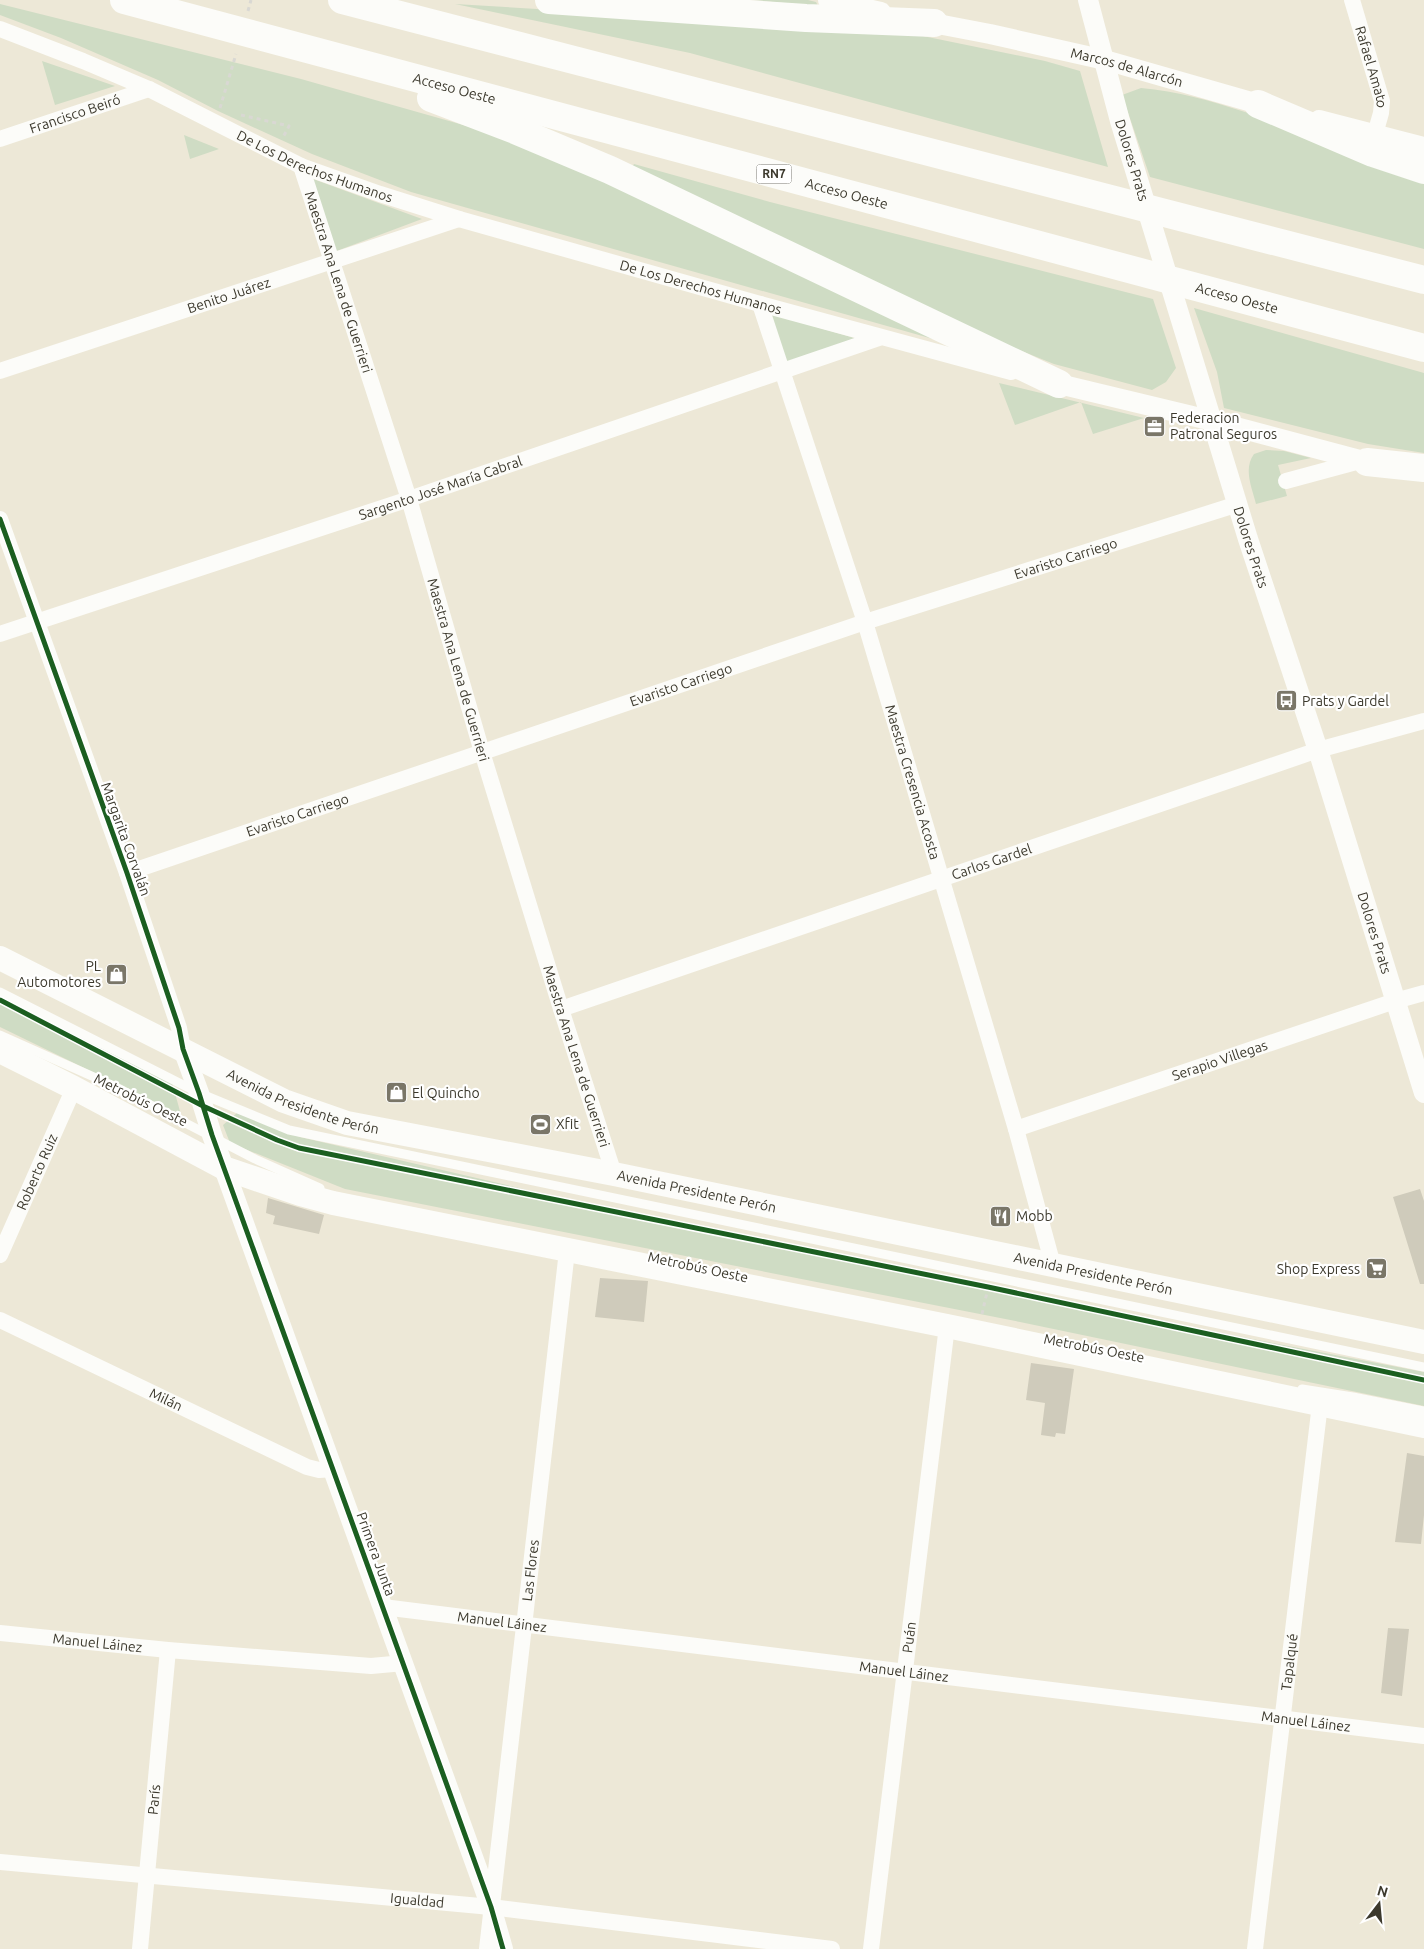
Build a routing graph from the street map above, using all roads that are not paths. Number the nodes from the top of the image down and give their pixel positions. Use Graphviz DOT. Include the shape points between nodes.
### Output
graph roads {
  1 [pos="124,0"];
  2 [pos="342,0"];
  3 [pos="549,0"];
  4 [pos="828,0"];
  5 [pos="1088,0"];
  6 [pos="1352,0"];
  7 [pos="934,24"];
  8 [pos="0,29"];
  9 [pos="289,44"];
  10 [pos="1105,60"];
  11 [pos="149,89"];
  12 [pos="1258,104"];
  13 [pos="1375,134"];
  14 [pos="0,140"];
  15 [pos="1424,147"];
  16 [pos="301,166"];
  17 [pos="1424,170"];
  18 [pos="459,219"];
  19 [pos="332,261"];
  20 [pos="1424,280"];
  21 [pos="760,304"];
  22 [pos="879,338"];
  23 [pos="1424,348"];
  24 [pos="0,371"];
  25 [pos="783,371"];
  26 [pos="1058,384"];
  27 [pos="1213,421"];
  28 [pos="1363,461"];
  29 [pos="1424,468"];
  30 [pos="1424,478"];
  31 [pos="1286,481"];
  32 [pos="409,499"];
  33 [pos="1238,504"];
  34 [pos="0,519"];
  35 [pos="36,622"];
  36 [pos="865,622"];
  37 [pos="0,634"];
  38 [pos="1424,721"];
  39 [pos="1318,750"];
  40 [pos="482,752"];
  41 [pos="127,873"];
  42 [pos="940,878"];
  43 [pos="0,958"];
  44 [pos="0,992"];
  45 [pos="1424,993"];
  46 [pos="1395,1001"];
  47 [pos="561,1009"];
  48 [pos="0,1034"];
  49 [pos="183,1049"];
  50 [pos="0,1051"];
  51 [pos="74,1088"];
  52 [pos="200,1093"];
  53 [pos="1424,1093"];
  54 [pos="1016,1129"];
  55 [pos="212,1135"];
  56 [pos="224,1168"];
  57 [pos="614,1174"];
  58 [pos="327,1190"];
  59 [pos="608,1248"];
  60 [pos="567,1251"];
  61 [pos="0,1255"];
  62 [pos="1053,1265"];
  63 [pos="0,1320"];
  64 [pos="947,1326"];
  65 [pos="1424,1342"];
  66 [pos="1424,1367"];
  67 [pos="1214,1372"];
  68 [pos="1291,1387"];
  69 [pos="1320,1404"];
  70 [pos="1424,1412"];
  71 [pos="1424,1426"];
  72 [pos="333,1468"];
  73 [pos="383,1607"];
  74 [pos="524,1624"];
  75 [pos="0,1633"];
  76 [pos="168,1650"];
  77 [pos="404,1663"];
  78 [pos="905,1672"];
  79 [pos="1284,1718"];
  80 [pos="1424,1736"];
  81 [pos="0,1862"];
  82 [pos="148,1877"];
  83 [pos="491,1907"];
  84 [pos="140,1949"];
  85 [pos="487,1949"];
  86 [pos="503,1949"];
  87 [pos="832,1949"];
  88 [pos="871,1949"];
  89 [pos="1255,1949"];
  1 -- 9 [label="highway, Acceso Oeste / RN7"];
  2 -- 20 [label="highway"];
  3 -- 7 [label="highway"];
  4 -- 7 [label="street, Marcos de Alarcón"];
  5 -- 10 [label="street, Dolores Prats"];
  6 -- 13 [label="street, Rafael Amato" via="1382,101"];
  7 -- 10 [label="street, Marcos de Alarcón"];
  8 -- 11 [label="street, De Los Derechos Humanos"];
  9 -- 23 [label="highway, Acceso Oeste / RN7"];
  9 -- 26 [label="highway" via="515,130 610,170"];
  10 -- 12 [label="street, Marcos de Alarcón"];
  10 -- 27 [label="street, Dolores Prats" via="1120,121"];
  11 -- 14 [label="street, Francisco Beiró"];
  11 -- 16 [label="street, De Los Derechos Humanos"];
  12 -- 13 [label="street, Marcos de Alarcón"];
  12 -- 17 [label="highway" via="1373,153"];
  13 -- 15 [label="street, Marcos de Alarcón"];
  16 -- 18 [label="street, De Los Derechos Humanos"];
  16 -- 19 [label="street, Maestra Ana Lena de Guerrieri"];
  18 -- 19 [label="street, Benito Juárez"];
  18 -- 21 [label="street, De Los Derechos Humanos"];
  19 -- 24 [label="street, Benito Juárez"];
  19 -- 32 [label="street, Maestra Ana Lena de Guerrieri"];
  21 -- 22 [label="street, De Los Derechos Humanos"];
  21 -- 25 [label="street, Maestra Cresencia Acosta"];
  22 -- 25 [label="street, Sargento José María Cabral"];
  22 -- 26 [label="street, De Los Derechos Humanos"];
  25 -- 32 [label="street, Sargento José María Cabral"];
  25 -- 36 [label="street, Maestra Cresencia Acosta"];
  26 -- 27 [label="street, De Los Derechos Humanos"];
  27 -- 28 [label="street, De Los Derechos Humanos"];
  27 -- 33 [label="street, Dolores Prats"];
  28 -- 29 [label="highway"];
  28 -- 30 [label="street, De Los Derechos Humanos"];
  28 -- 31 [label="street"];
  32 -- 35 [label="street, Sargento José María Cabral"];
  32 -- 40 [label="street, Maestra Ana Lena de Guerrieri"];
  33 -- 36 [label="street, Evaristo Carriego"];
  33 -- 39 [label="street, Dolores Prats"];
  34 -- 35 [label="street, Margarita Corvalán"];
  35 -- 37 [label="street, Sargento José María Cabral"];
  35 -- 41 [label="street, Margarita Corvalán"];
  36 -- 40 [label="street, Evaristo Carriego"];
  36 -- 42 [label="street, Maestra Cresencia Acosta"];
  38 -- 39 [label="street, Carlos Gardel"];
  39 -- 42 [label="street, Carlos Gardel"];
  39 -- 46 [label="street, Dolores Prats"];
  40 -- 41 [label="street, Evaristo Carriego"];
  40 -- 47 [label="street, Maestra Ana Lena de Guerrieri"];
  41 -- 49 [label="street, Margarita Corvalán" via="179,1028"];
  42 -- 47 [label="street, Carlos Gardel"];
  42 -- 54 [label="street, Maestra Cresencia Acosta"];
  43 -- 49 [label="main road, Avenida Presidente Perón"];
  44 -- 52 [label="lane"];
  45 -- 46 [label="street, Serapio Villegas"];
  46 -- 53 [label="street, Dolores Prats"];
  46 -- 54 [label="street, Serapio Villegas"];
  47 -- 57 [label="street, Maestra Ana Lena de Guerrieri"];
  48 -- 55 [label="lane, Metrobús Oeste"];
  49 -- 52 [label="street, Margarita Corvalán"];
  49 -- 57 [label="main road, Avenida Presidente Perón" via="284,1101 339,1120"];
  50 -- 51 [label="main road"];
  51 -- 56 [label="main road"];
  51 -- 61 [label="street, Roberto Ruiz"];
  52 -- 55 [label="street, Margarita Corvalán"];
  52 -- 66 [label="lane" via="289,1130"];
  54 -- 62 [label="street, Maestra Cresencia Acosta"];
  55 -- 56 [label="street, Margarita Corvalán"];
  55 -- 58 [label="lane, Metrobús Oeste" via="297,1179"];
  56 -- 60 [label="main road" via="333,1203"];
  56 -- 72 [label="street, Primera Junta"];
  57 -- 62 [label="main road, Avenida Presidente Perón"];
  59 -- 67 [label="lane, Metrobús Oeste"];
  60 -- 64 [label="main road"];
  60 -- 74 [label="street, Las Flores"];
  62 -- 65 [label="main road, Avenida Presidente Perón"];
  63 -- 72 [label="street, Milán" via="307,1467 318,1470"];
  64 -- 69 [label="main road"];
  64 -- 78 [label="street, Puán"];
  68 -- 70 [label="lane"];
  69 -- 71 [label="main road"];
  69 -- 79 [label="street, Tapalqué"];
  72 -- 73 [label="street, Primera Junta"];
  73 -- 74 [label="street, Manuel Láinez"];
  73 -- 77 [label="street, Primera Junta"];
  74 -- 78 [label="street, Manuel Láinez"];
  74 -- 83 [label="street, Las Flores"];
  75 -- 76 [label="street, Manuel Láinez"];
  76 -- 77 [label="street, Manuel Láinez" via="371,1666"];
  76 -- 82 [label="street, París"];
  77 -- 83 [label="street, Primera Junta"];
  78 -- 79 [label="street, Manuel Láinez"];
  78 -- 88 [label="street, Puán"];
  79 -- 80 [label="street, Manuel Láinez"];
  79 -- 89 [label="street, Tapalqué"];
  81 -- 82 [label="street, Igualdad"];
  82 -- 83 [label="street, Igualdad"];
  82 -- 84 [label="street, París"];
  83 -- 85 [label="street, Las Flores"];
  83 -- 86 [label="street, Primera Junta"];
  83 -- 87 [label="street, Igualdad"];
}
